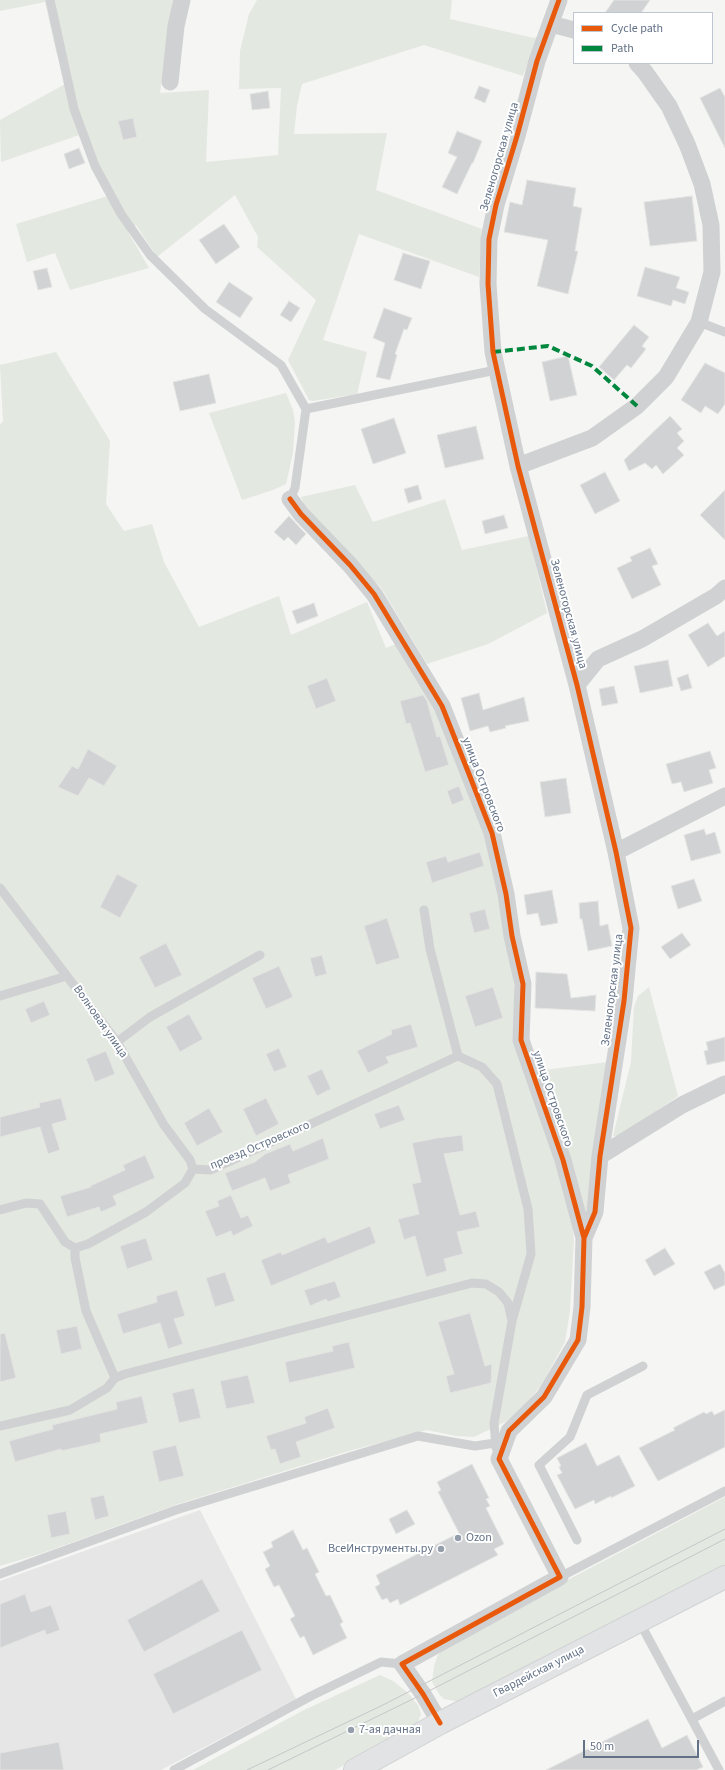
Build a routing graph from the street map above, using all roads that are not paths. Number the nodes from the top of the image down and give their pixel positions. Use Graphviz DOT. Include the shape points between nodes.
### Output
graph roads {
  1 [pos="50,0"];
  2 [pos="182,0"];
  3 [pos="559,0"];
  4 [pos="551,24"];
  5 [pos="573,30"];
  6 [pos="638,64"];
  7 [pos="170,82"];
  8 [pos="699,322"];
  9 [pos="725,332"];
  10 [pos="496,370"];
  11 [pos="306,409"];
  12 [pos="518,466"];
  13 [pos="290,498"];
  14 [pos="725,588"];
  15 [pos="577,685"];
  16 [pos="725,796"];
  17 [pos="616,852"];
  18 [pos="0,888"];
  19 [pos="424,910"];
  20 [pos="260,955"];
  21 [pos="67,976"];
  22 [pos="0,996"];
  23 [pos="117,1042"];
  24 [pos="458,1056"];
  25 [pos="725,1084"];
  26 [pos="600,1156"];
  27 [pos="193,1169"];
  28 [pos="0,1210"];
  29 [pos="584,1238"];
  30 [pos="75,1248"];
  31 [pos="512,1321"];
  32 [pos="643,1366"];
  33 [pos="114,1378"];
  34 [pos="0,1426"];
  35 [pos="497,1451"];
  36 [pos="725,1491"];
  37 [pos="577,1540"];
  38 [pos="0,1574"];
  39 [pos="560,1577"];
  40 [pos="725,1577"];
  41 [pos="639,1621"];
  42 [pos="402,1664"];
  43 [pos="725,1702"];
  44 [pos="692,1719"];
  45 [pos="440,1723"];
  46 [pos="174,1770"];
  47 [pos="355,1770"];
  48 [pos="719,1770"];
  1 -- 11 [label="lane" via="74,109 95,166 121,214 150,255 205,309 281,365"];
  2 -- 7 [label="street"];
  3 -- 4 [label="street, Зеленогорская улица"];
  4 -- 5 [label="street"];
  4 -- 10 [label="street, Зеленогорская улица" via="537,61 496,205 490,239 489,306"];
  6 -- 8 [label="street" via="669,106 702,184 711,225 712,272"];
  8 -- 9 [label="lane"];
  8 -- 12 [label="street" via="666,377 637,406 592,438"];
  10 -- 11 [label="lane"];
  10 -- 12 [label="street, Зеленогорская улица"];
  11 -- 13 [label="lane" via="295,488"];
  12 -- 15 [label="street, Зеленогорская улица"];
  13 -- 29 [label="street, улица Островского" via="301,514 374,594 442,706 467,767 492,833 506,894 523,984 521,1040 563,1160"];
  14 -- 15 [label="street" via="716,596 642,639 598,659"];
  15 -- 17 [label="street, Зеленогорская улица"];
  16 -- 17 [label="street"];
  17 -- 26 [label="street, Зеленогорская улица" via="631,928 624,1001"];
  18 -- 21 [label="lane, Волновая улица"];
  19 -- 24 [label="lane" via="430,949"];
  20 -- 23 [label="lane" via="150,1017"];
  21 -- 22 [label="lane"];
  21 -- 23 [label="lane, Волновая улица"];
  23 -- 27 [label="lane, Волновая улица" via="164,1125 190,1160"];
  24 -- 27 [label="lane, проезд Островского" via="211,1170"];
  24 -- 31 [label="lane" via="482,1067 497,1084 528,1209 531,1254"];
  25 -- 26 [label="street" via="682,1105"];
  26 -- 29 [label="street, Зеленогорская улица" via="595,1212"];
  27 -- 30 [label="lane, проезд Островского" via="185,1182 146,1212 88,1244"];
  28 -- 30 [label="lane" via="26,1203 40,1204 65,1242"];
  29 -- 35 [label="street" via="582,1307 578,1340 544,1397 509,1431"];
  30 -- 33 [label="lane" via="86,1310"];
  31 -- 33 [label="lane" via="508,1303 499,1292 486,1284 472,1282"];
  31 -- 35 [label="lane" via="494,1423"];
  32 -- 37 [label="lane" via="588,1395 570,1437 539,1465"];
  33 -- 34 [label="lane" via="107,1388 70,1410"];
  35 -- 38 [label="lane" via="418,1436 176,1510"];
  35 -- 39 [label="street"];
  36 -- 39 [label="lane"];
  39 -- 42 [label="street"];
  40 -- 41 [label="street, Гвардейская улица"];
  41 -- 44 [label="lane"];
  41 -- 45 [label="street, Гвардейская улица"];
  42 -- 45 [label="street"];
  42 -- 46 [label="lane" via="381,1662 311,1696"];
  43 -- 44 [label="lane"];
  44 -- 48 [label="lane"];
  45 -- 47 [label="street, Гвардейская улица"];
}
